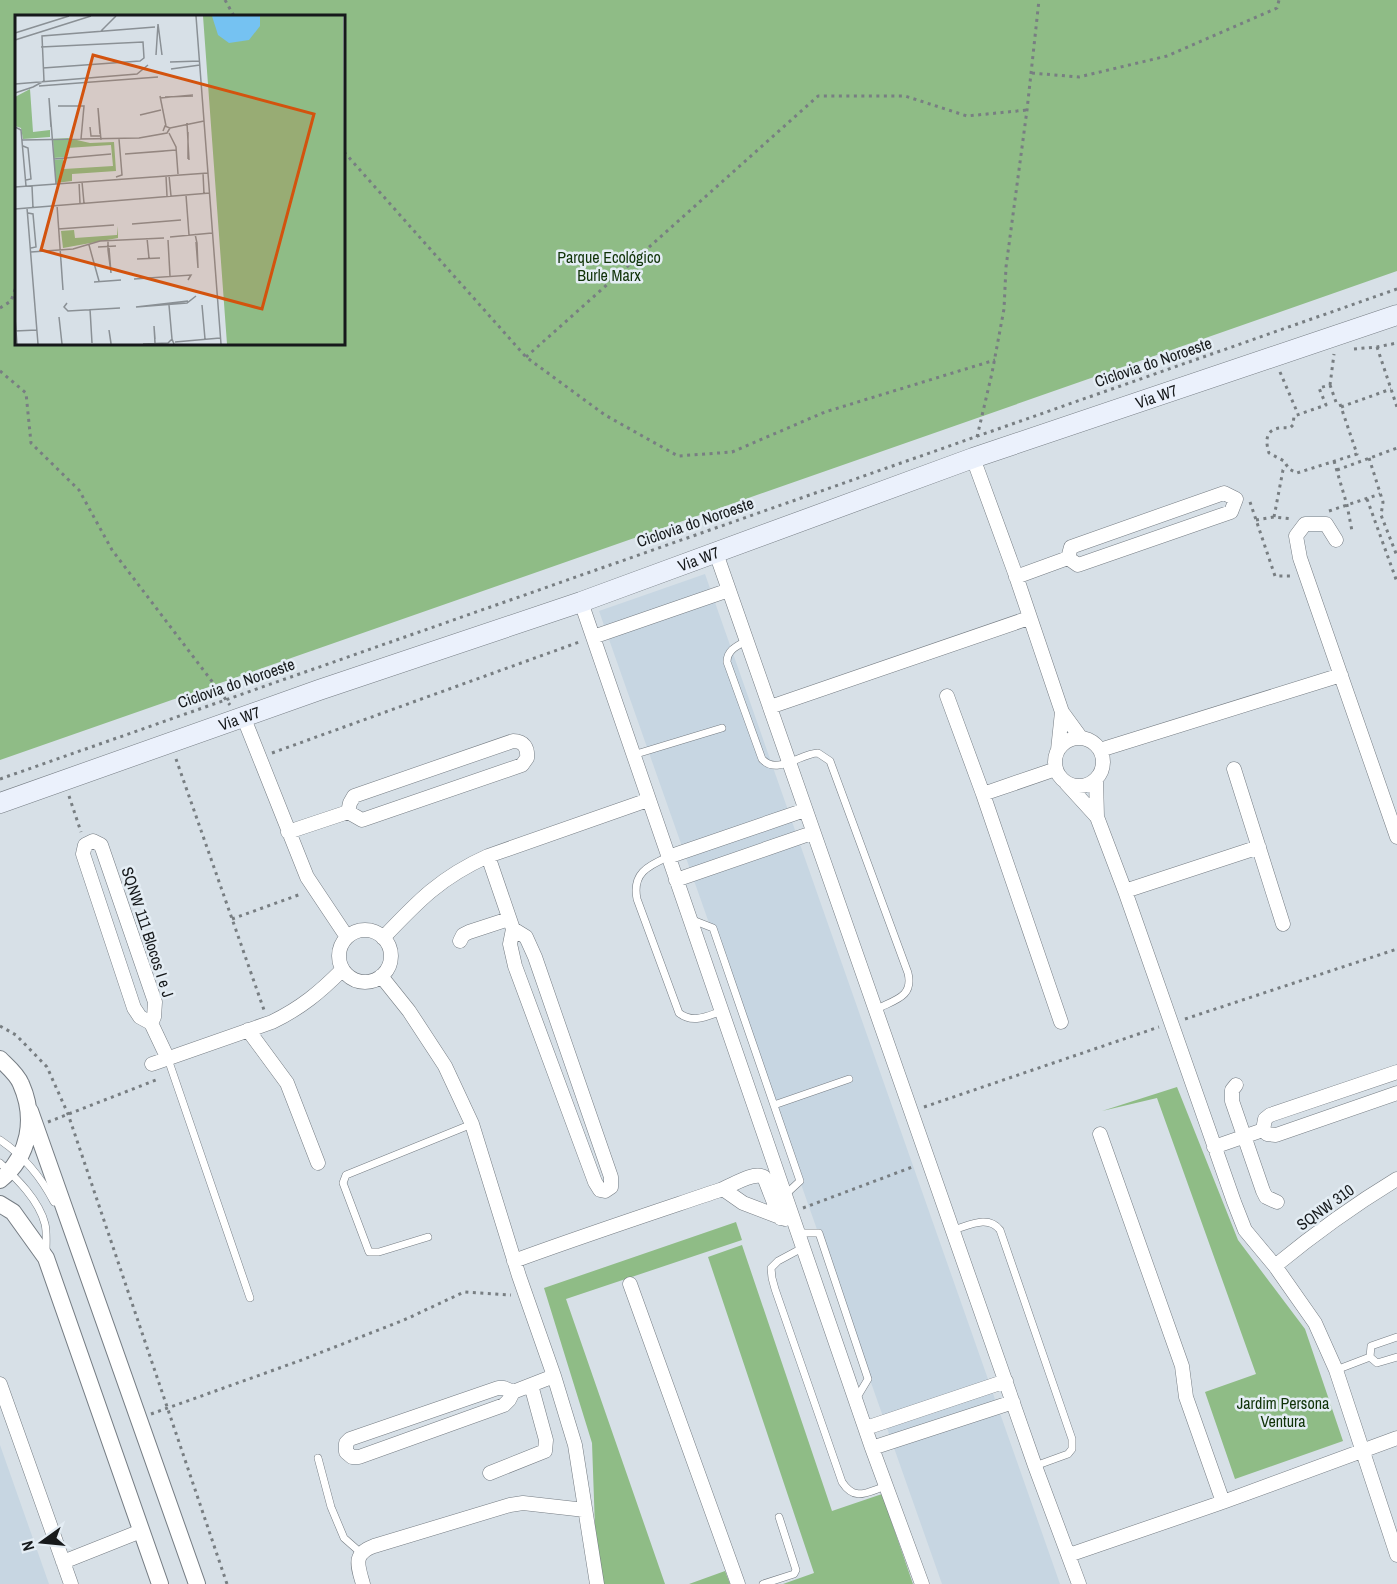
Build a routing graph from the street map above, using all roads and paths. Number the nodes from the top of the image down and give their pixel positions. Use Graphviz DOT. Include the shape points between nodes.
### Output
graph roads {
  1 [pos="225,0"];
  2 [pos="1039,0"];
  3 [pos="1279,0"];
  4 [pos="233,15"];
  5 [pos="1032,73"];
  6 [pos="1028,110"];
  7 [pos="345,153"];
  8 [pos="1397,289"];
  9 [pos="15,290"];
  10 [pos="0,308"];
  11 [pos="1397,315"];
  12 [pos="1397,343"];
  13 [pos="1334,353"];
  14 [pos="526,357"];
  15 [pos="995,360"];
  16 [pos="0,371"];
  17 [pos="1280,372"];
  18 [pos="1330,385"];
  19 [pos="1391,390"];
  20 [pos="1397,407"];
  21 [pos="1341,408"];
  22 [pos="1298,414"];
  23 [pos="978,436"];
  24 [pos="1397,448"];
  25 [pos="972,458"];
  26 [pos="1369,458"];
  27 [pos="1334,461"];
  28 [pos="1287,466"];
  29 [pos="1337,470"];
  30 [pos="1236,499"];
  31 [pos="1367,499"];
  32 [pos="1274,517"];
  33 [pos="1352,531"];
  34 [pos="1336,540"];
  35 [pos="716,553"];
  36 [pos="1397,556"];
  37 [pos="1068,558"];
  38 [pos="1016,577"];
  39 [pos="1307,577"];
  40 [pos="1397,582"];
  41 [pos="729,591"];
  42 [pos="582,602"];
  43 [pos="1029,618"];
  44 [pos="593,637"];
  45 [pos="746,641"];
  46 [pos="1341,675"];
  47 [pos="947,696"];
  48 [pos="225,700"];
  49 [pos="770,707"];
  50 [pos="1062,712"];
  51 [pos="243,716"];
  52 [pos="722,728"];
  53 [pos="1081,738"];
  54 [pos="171,742"];
  55 [pos="1058,750"];
  56 [pos="1100,750"];
  57 [pos="633,755"];
  58 [pos="259,758"];
  59 [pos="790,763"];
  60 [pos="1056,769"];
  61 [pos="1234,769"];
  62 [pos="0,779"];
  63 [pos="63,780"];
  64 [pos="1096,780"];
  65 [pos="1065,782"];
  66 [pos="983,794"];
  67 [pos="648,800"];
  68 [pos="0,803"];
  69 [pos="806,810"];
  70 [pos="348,812"];
  71 [pos="1097,817"];
  72 [pos="288,832"];
  73 [pos="813,833"];
  74 [pos="1397,837"];
  75 [pos="85,845"];
  76 [pos="1259,847"];
  77 [pos="488,856"];
  78 [pos="668,857"];
  79 [pos="676,880"];
  80 [pos="315,889"];
  81 [pos="1125,891"];
  82 [pos="232,919"];
  83 [pos="690,919"];
  84 [pos="511,924"];
  85 [pos="1282,924"];
  86 [pos="347,937"];
  87 [pos="383,938"];
  88 [pos="460,941"];
  89 [pos="1397,949"];
  90 [pos="342,970"];
  91 [pos="381,976"];
  92 [pos="874,1010"];
  93 [pos="722,1011"];
  94 [pos="1061,1022"];
  95 [pos="151,1023"];
  96 [pos="268,1023"];
  97 [pos="1171,1023"];
  98 [pos="0,1026"];
  99 [pos="248,1030"];
  100 [pos="0,1059"];
  101 [pos="168,1059"];
  102 [pos="152,1064"];
  103 [pos="1397,1072"];
  104 [pos="849,1079"];
  105 [pos="1236,1085"];
  106 [pos="1397,1093"];
  107 [pos="774,1105"];
  108 [pos="30,1111"];
  109 [pos="911,1112"];
  110 [pos="68,1114"];
  111 [pos="472,1124"];
  112 [pos="36,1127"];
  113 [pos="1263,1130"];
  114 [pos="1100,1134"];
  115 [pos="1244,1137"];
  116 [pos="0,1140"];
  117 [pos="1214,1147"];
  118 [pos="21,1157"];
  119 [pos="928,1161"];
  120 [pos="318,1163"];
  121 [pos="3,1172"];
  122 [pos="1397,1179"];
  123 [pos="723,1189"];
  124 [pos="786,1194"];
  125 [pos="1277,1202"];
  126 [pos="0,1204"];
  127 [pos="69,1220"];
  128 [pos="791,1221"];
  129 [pos="953,1230"];
  130 [pos="428,1237"];
  131 [pos="804,1247"];
  132 [pos="46,1258"];
  133 [pos="514,1261"];
  134 [pos="1275,1266"];
  135 [pos="630,1284"];
  136 [pos="525,1295"];
  137 [pos="250,1298"];
  138 [pos="1397,1337"];
  139 [pos="1370,1357"];
  140 [pos="1397,1357"];
  141 [pos="1336,1370"];
  142 [pos="554,1376"];
  143 [pos="1006,1381"];
  144 [pos="0,1384"];
  145 [pos="531,1385"];
  146 [pos="513,1392"];
  147 [pos="856,1399"];
  148 [pos="1013,1402"];
  149 [pos="167,1408"];
  150 [pos="138,1419"];
  151 [pos="866,1428"];
  152 [pos="1397,1438"];
  153 [pos="872,1448"];
  154 [pos="1361,1451"];
  155 [pos="318,1458"];
  156 [pos="1035,1466"];
  157 [pos="490,1473"];
  158 [pos="886,1486"];
  159 [pos="1223,1502"];
  160 [pos="585,1510"];
  161 [pos="779,1517"];
  162 [pos="141,1531"];
  163 [pos="361,1553"];
  164 [pos="1069,1555"];
  165 [pos="1397,1555"];
  166 [pos="63,1562"];
  167 [pos="71,1584"];
  168 [pos="160,1584"];
  169 [pos="197,1584"];
  170 [pos="227,1584"];
  171 [pos="363,1584"];
  172 [pos="597,1584"];
  173 [pos="738,1584"];
  174 [pos="763,1584"];
  175 [pos="922,1584"];
  176 [pos="1078,1584"];
  1 -- 4 [label="path"];
  2 -- 5 [label="path"];
  3 -- 5 [label="path" via="1277,8 1167,56 1079,78"];
  5 -- 6 [label="path"];
  6 -- 14 [label="path" via="967,116 905,96 818,96"];
  6 -- 15 [label="path"];
  7 -- 14 [label="path"];
  8 -- 23 [label="path, Ciclovia do Noroeste"];
  9 -- 10 [label="path" via="11,301"];
  11 -- 25 [label="main road, Via W7"];
  12 -- 19 [label="path" via="1377,347"];
  13 -- 18 [label="path"];
  14 -- 15 [label="path" via="605,415 678,456 732,452 825,412"];
  15 -- 23 [label="path"];
  16 -- 48 [label="path" via="26,393 31,442 79,490 111,550"];
  17 -- 22 [label="path"];
  18 -- 21 [label="path"];
  18 -- 22 [label="path" via="1319,388 1326,405"];
  19 -- 20 [label="path"];
  19 -- 21 [label="path"];
  21 -- 27 [label="path" via="1357,454"];
  22 -- 28 [label="path" via="1290,428 1272,430 1266,439 1269,453"];
  23 -- 25 [label="path"];
  23 -- 48 [label="path, Ciclovia do Noroeste"];
  24 -- 26 [label="path"];
  25 -- 35 [label="main road, Via W7"];
  25 -- 38 [label="street"];
  26 -- 29 [label="path"];
  26 -- 36 [label="path" via="1383,502 1382,515"];
  27 -- 28 [label="path" via="1301,473"];
  27 -- 29 [label="path"];
  28 -- 32 [label="path"];
  29 -- 33 [label="path"];
  30 -- 37 [label="street" via="1224,493 1071,547"];
  30 -- 37 [label="street" via="1231,512 1220,516 1078,565"];
  30 -- 39 [label="path" via="1245,496 1249,500 1275,576"];
  31 -- 40 [label="path"];
  34 -- 39 [label="street" via="1326,524 1305,524 1296,536"];
  35 -- 41 [label="street"];
  35 -- 42 [label="main road, Via W7"];
  37 -- 38 [label="street"];
  38 -- 43 [label="street"];
  39 -- 46 [label="street"];
  41 -- 44 [label="street"];
  41 -- 45 [label="street"];
  42 -- 44 [label="street"];
  42 -- 51 [label="main road, Via W7"];
  43 -- 49 [label="street"];
  43 -- 50 [label="street"];
  44 -- 57 [label="street"];
  44 -- 58 [label="path"];
  45 -- 49 [label="street"];
  45 -- 59 [label="lane" via="731,650 727,662 762,759 773,765"];
  46 -- 56 [label="street"];
  46 -- 74 [label="street"];
  47 -- 66 [label="street"];
  48 -- 51 [label="path"];
  48 -- 62 [label="path, Ciclovia do Noroeste"];
  49 -- 59 [label="street"];
  50 -- 53 [label="street"];
  50 -- 55 [label="street"];
  51 -- 54 [label="main road, Via W7"];
  51 -- 58 [label="street"];
  52 -- 57 [label="lane"];
  53 -- 55 [label="street" via="1067,741"];
  53 -- 56 [label="street"];
  54 -- 63 [label="main road, Via W7"];
  54 -- 82 [label="path"];
  55 -- 60 [label="street"];
  56 -- 64 [label="street" via="1103,766"];
  57 -- 67 [label="street"];
  58 -- 72 [label="street"];
  59 -- 69 [label="street"];
  59 -- 92 [label="lane" via="813,753 830,761 908,973 909,990"];
  60 -- 65 [label="street"];
  60 -- 66 [label="street"];
  61 -- 76 [label="street"];
  63 -- 68 [label="main road, Via W7"];
  63 -- 75 [label="path"];
  64 -- 65 [label="street" via="1081,787"];
  64 -- 71 [label="street"];
  65 -- 71 [label="street"];
  66 -- 94 [label="street"];
  67 -- 77 [label="street"];
  67 -- 78 [label="street"];
  69 -- 73 [label="street"];
  69 -- 78 [label="street"];
  70 -- 70 [label="street" via="362,820 522,765 527,758 526,747 513,741 354,796"];
  70 -- 72 [label="street"];
  71 -- 81 [label="street"];
  72 -- 80 [label="street"];
  73 -- 79 [label="street"];
  73 -- 92 [label="street"];
  75 -- 95 [label="street" via="83,854 135,1008 140,1017"];
  75 -- 95 [label="street, SQNW 111 Blocos I e J" via="93,841 101,845 155,1002"];
  76 -- 81 [label="street"];
  76 -- 85 [label="street"];
  77 -- 84 [label="street"];
  77 -- 87 [label="street" via="445,879"];
  78 -- 79 [label="street"];
  78 -- 93 [label="lane" via="652,864 638,879 635,888 641,910 679,1013 694,1019"];
  79 -- 83 [label="street"];
  80 -- 82 [label="path"];
  80 -- 86 [label="street"];
  81 -- 97 [label="street"];
  82 -- 96 [label="path"];
  83 -- 93 [label="street"];
  83 -- 107 [label="lane" via="712,928"];
  84 -- 84 [label="street" via="510,944 523,988 597,1187 605,1191 611,1187 611,1177 544,979 526,937"];
  84 -- 88 [label="street" via="463,935"];
  86 -- 87 [label="street" via="365,930"];
  86 -- 90 [label="street" via="340,949"];
  87 -- 91 [label="street" via="390,962"];
  89 -- 97 [label="path"];
  90 -- 91 [label="street" via="360,982"];
  90 -- 96 [label="street" via="306,1003"];
  91 -- 111 [label="street" via="445,1066"];
  92 -- 109 [label="street"];
  93 -- 124 [label="street"];
  95 -- 101 [label="street"];
  96 -- 99 [label="street"];
  97 -- 109 [label="path"];
  97 -- 117 [label="street"];
  98 -- 110 [label="path" via="16,1035 47,1067"];
  99 -- 101 [label="street"];
  99 -- 120 [label="street" via="286,1083"];
  100 -- 108 [label="street" via="20,1082"];
  101 -- 102 [label="street"];
  101 -- 137 [label="lane"];
  102 -- 110 [label="path" via="156,1080"];
  103 -- 113 [label="street" via="1270,1115 1264,1119"];
  104 -- 107 [label="lane"];
  105 -- 115 [label="street" via="1232,1101"];
  106 -- 113 [label="street" via="1276,1135"];
  107 -- 124 [label="lane" via="800,1181"];
  108 -- 112 [label="street"];
  108 -- 118 [label="street" via="29,1134"];
  109 -- 119 [label="street"];
  110 -- 112 [label="path"];
  110 -- 149 [label="path"];
  111 -- 130 [label="lane" via="345,1175 343,1183 369,1252"];
  111 -- 133 [label="street"];
  112 -- 127 [label="street"];
  113 -- 115 [label="street"];
  114 -- 159 [label="street" via="1182,1366 1186,1397"];
  115 -- 117 [label="street"];
  115 -- 125 [label="street" via="1266,1197"];
  116 -- 118 [label="lane"];
  117 -- 134 [label="street" via="1245,1230"];
  118 -- 121 [label="street"];
  118 -- 127 [label="lane"];
  119 -- 128 [label="path"];
  119 -- 129 [label="street"];
  121 -- 132 [label="lane" via="33,1200 45,1224"];
  122 -- 134 [label="street, SQNW 310" via="1348,1210"];
  123 -- 128 [label="street" via="743,1203"];
  123 -- 128 [label="street" via="754,1176 764,1177"];
  123 -- 133 [label="street"];
  124 -- 128 [label="street"];
  126 -- 132 [label="street" via="13,1212"];
  127 -- 150 [label="street"];
  128 -- 131 [label="street"];
  128 -- 147 [label="lane" via="819,1233 868,1379"];
  129 -- 143 [label="street"];
  129 -- 156 [label="lane" via="982,1221 991,1222 1000,1230 1072,1439 1068,1454"];
  131 -- 147 [label="street"];
  131 -- 158 [label="lane" via="771,1268 787,1323 842,1482 858,1495"];
  132 -- 162 [label="street"];
  133 -- 136 [label="street"];
  134 -- 141 [label="street" via="1315,1323"];
  135 -- 173 [label="street"];
  136 -- 142 [label="street"];
  136 -- 149 [label="path" via="464,1292 405,1320"];
  138 -- 139 [label="lane" via="1371,1346"];
  139 -- 140 [label="lane" via="1377,1363"];
  139 -- 141 [label="lane"];
  141 -- 154 [label="street"];
  142 -- 145 [label="street"];
  142 -- 160 [label="street" via="574,1445"];
  143 -- 148 [label="street"];
  143 -- 151 [label="street"];
  144 -- 166 [label="street"];
  145 -- 146 [label="street"];
  145 -- 157 [label="street" via="546,1440 545,1451"];
  146 -- 146 [label="street" via="498,1388 350,1439 346,1452 358,1457 504,1405"];
  147 -- 151 [label="street"];
  148 -- 153 [label="street"];
  148 -- 156 [label="street"];
  149 -- 150 [label="path"];
  149 -- 170 [label="path"];
  150 -- 169 [label="street"];
  151 -- 153 [label="street"];
  152 -- 154 [label="street"];
  153 -- 158 [label="street"];
  154 -- 159 [label="street"];
  154 -- 165 [label="street"];
  155 -- 163 [label="lane" via="344,1538"];
  156 -- 164 [label="street"];
  158 -- 175 [label="street"];
  159 -- 164 [label="street"];
  160 -- 163 [label="street" via="510,1505 366,1548"];
  160 -- 172 [label="street"];
  161 -- 174 [label="lane" via="796,1570"];
  162 -- 166 [label="street"];
  162 -- 168 [label="street"];
  163 -- 171 [label="street" via="358,1568"];
  164 -- 176 [label="street"];
  166 -- 167 [label="street"];
}
